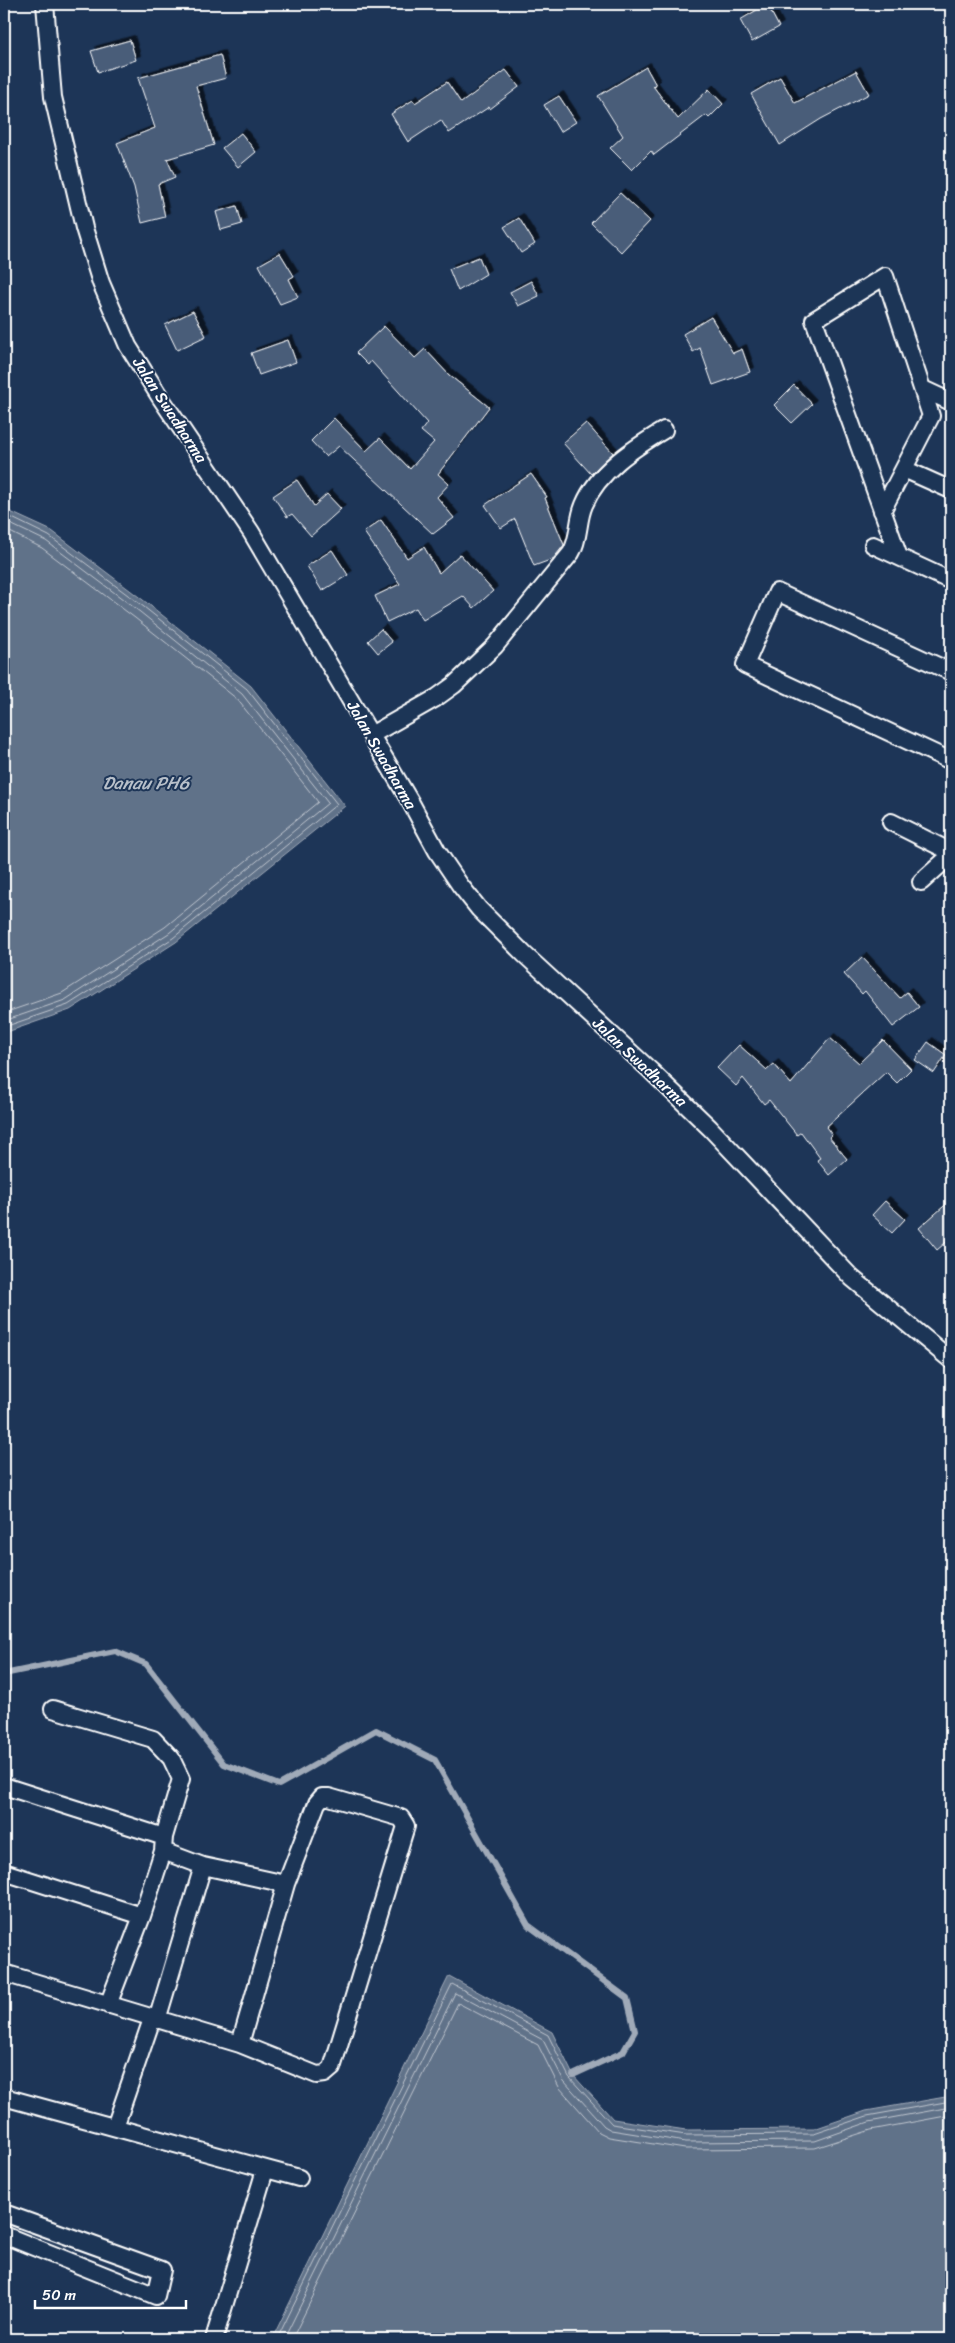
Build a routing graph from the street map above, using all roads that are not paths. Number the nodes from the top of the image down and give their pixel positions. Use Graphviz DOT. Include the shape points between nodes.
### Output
graph roads {
  1 [pos="45,4"];
  2 [pos="923,389"];
  3 [pos="951,402"];
  4 [pos="664,430"];
  5 [pos="904,469"];
  6 [pos="951,490"];
  7 [pos="882,511"];
  8 [pos="873,545"];
  9 [pos="899,557"];
  10 [pos="951,581"];
  11 [pos="951,672"];
  12 [pos="371,735"];
  13 [pos="951,761"];
  14 [pos="891,822"];
  15 [pos="951,854"];
  16 [pos="921,882"];
  17 [pos="951,1360"];
  18 [pos="53,1709"];
  19 [pos="4,1786"];
  20 [pos="164,1844"];
  21 [pos="203,1866"];
  22 [pos="4,1872"];
  23 [pos="286,1884"];
  24 [pos="142,1916"];
  25 [pos="4,1973"];
  26 [pos="108,2005"];
  27 [pos="154,2020"];
  28 [pos="240,2044"];
  29 [pos="4,2097"];
  30 [pos="115,2127"];
  31 [pos="266,2170"];
  32 [pos="300,2178"];
  33 [pos="4,2213"];
  34 [pos="4,2235"];
  35 [pos="214,2339"];
  1 -- 12 [label="street, Jalan Swadharma" via="52,97 101,284 128,346 251,532"];
  2 -- 3 [label="street"];
  2 -- 5 [label="street" via="931,416"];
  2 -- 7 [label="street" via="884,276 814,320"];
  4 -- 12 [label="street" via="631,450 604,476 584,505 578,538 571,553 495,646 436,698"];
  5 -- 6 [label="street"];
  5 -- 7 [label="street"];
  7 -- 9 [label="street"];
  8 -- 9 [label="street"];
  9 -- 10 [label="street"];
  11 -- 13 [label="street" via="777,592 745,665"];
  12 -- 17 [label="street, Jalan Swadharma" via="437,850 479,909 703,1122 852,1278"];
  14 -- 15 [label="street"];
  15 -- 16 [label="street"];
  18 -- 20 [label="street" via="153,1739 164,1748 181,1779"];
  19 -- 20 [label="street"];
  20 -- 21 [label="street"];
  20 -- 24 [label="street"];
  21 -- 23 [label="street"];
  21 -- 27 [label="street"];
  22 -- 24 [label="street"];
  23 -- 28 [label="street"];
  23 -- 28 [label="street" via="322,1797 401,1818 404,1822 406,1826 332,2068 317,2075"];
  24 -- 26 [label="street"];
  25 -- 26 [label="street"];
  26 -- 27 [label="street"];
  27 -- 28 [label="street"];
  27 -- 30 [label="street"];
  29 -- 30 [label="street"];
  30 -- 31 [label="street"];
  31 -- 32 [label="street"];
  31 -- 35 [label="street"];
  33 -- 34 [label="street" via="162,2270 156,2296"];
}
